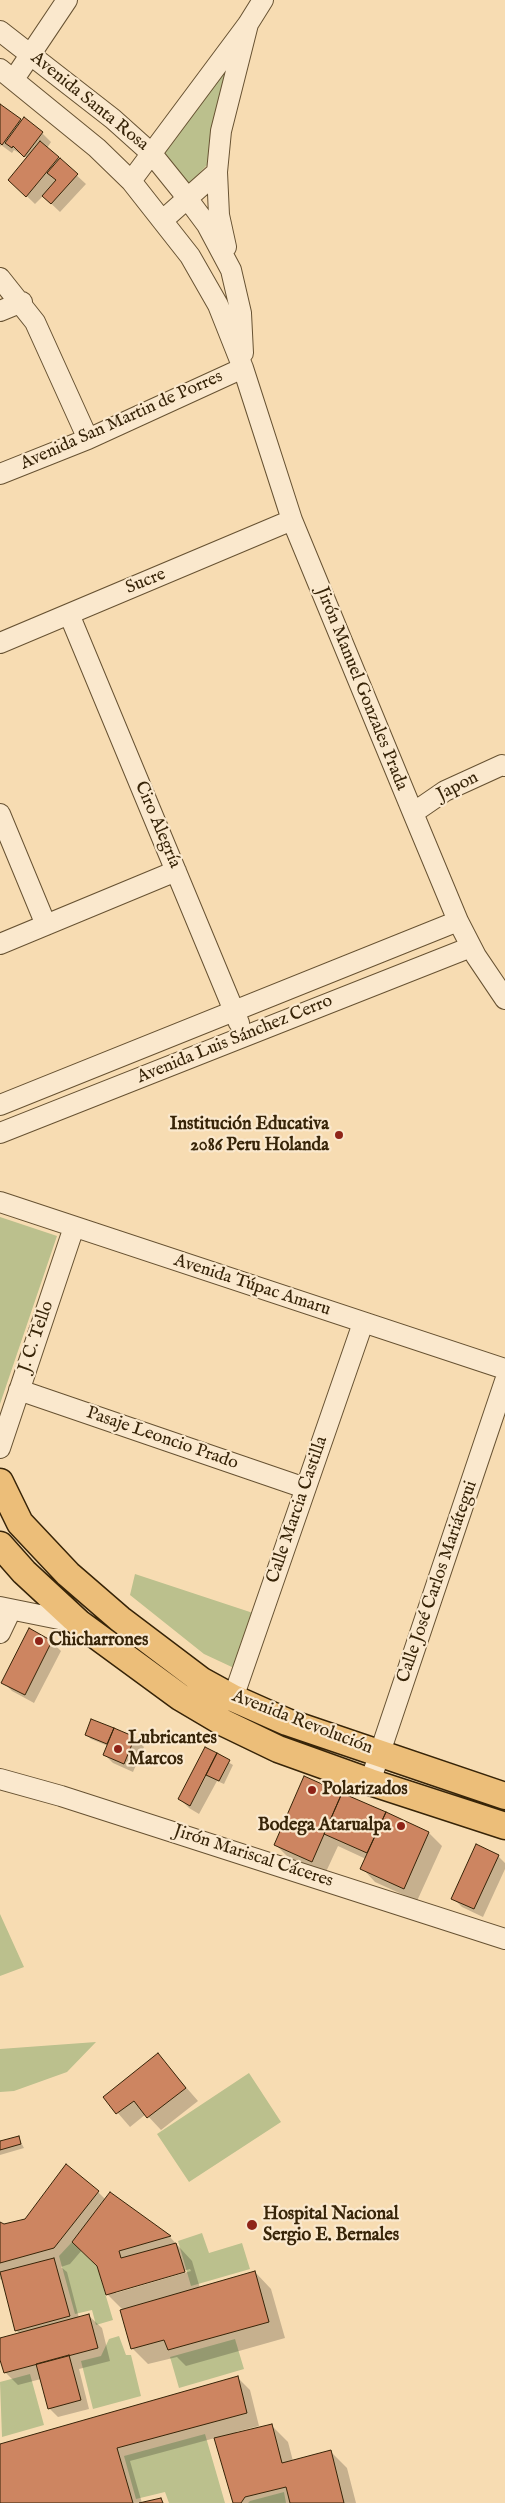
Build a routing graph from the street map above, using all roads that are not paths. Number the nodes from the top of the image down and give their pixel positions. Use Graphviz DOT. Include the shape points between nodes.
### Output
graph roads {
  1 [pos="66,0"];
  2 [pos="263,0"];
  3 [pos="248,24"];
  4 [pos="0,31"];
  5 [pos="30,53"];
  6 [pos="7,74"];
  7 [pos="152,154"];
  8 [pos="217,172"];
  9 [pos="132,181"];
  10 [pos="187,199"];
  11 [pos="163,220"];
  12 [pos="231,270"];
  13 [pos="0,278"];
  14 [pos="22,302"];
  15 [pos="0,311"];
  16 [pos="243,368"];
  17 [pos="88,439"];
  18 [pos="0,474"];
  19 [pos="292,520"];
  20 [pos="69,614"];
  21 [pos="0,643"];
  22 [pos="505,766"];
  23 [pos="413,813"];
  24 [pos="0,814"];
  25 [pos="176,872"];
  26 [pos="458,921"];
  27 [pos="46,925"];
  28 [pos="0,944"];
  29 [pos="471,947"];
  30 [pos="505,999"];
  31 [pos="234,1011"];
  32 [pos="244,1036"];
  33 [pos="0,1106"];
  34 [pos="0,1133"];
  35 [pos="0,1202"];
  36 [pos="74,1227"];
  37 [pos="363,1322"];
  38 [pos="505,1369"];
  39 [pos="505,1381"];
  40 [pos="19,1390"];
  41 [pos="0,1448"];
  42 [pos="0,1482"];
  43 [pos="305,1488"];
  44 [pos="0,1545"];
  45 [pos="5,1608"];
  46 [pos="79,1623"];
  47 [pos="0,1633"];
  48 [pos="232,1698"];
  49 [pos="380,1754"];
  50 [pos="0,1779"];
  51 [pos="370,1782"];
  52 [pos="505,1796"];
  53 [pos="505,1826"];
  54 [pos="505,1939"];
  1 -- 5 [label="street"];
  2 -- 3 [label="street"];
  3 -- 7 [label="street"];
  3 -- 8 [label="street" via="222,131"];
  4 -- 5 [label="street, Avenida Santa Rosa"];
  5 -- 6 [label="street"];
  5 -- 7 [label="street, Avenida Santa Rosa"];
  6 -- 9 [label="street, Avenida Santa Rosa"];
  7 -- 9 [label="street"];
  7 -- 10 [label="street, Avenida Santa Rosa"];
  8 -- 10 [label="street"];
  8 -- 12 [label="street" via="219,215"];
  9 -- 11 [label="street, Avenida Santa Rosa"];
  10 -- 11 [label="street"];
  10 -- 12 [label="street, Avenida Santa Rosa" via="207,226"];
  11 -- 16 [label="street, Avenida Santa Rosa" via="190,256 218,305"];
  12 -- 16 [label="street, Avenida Santa Rosa" via="241,313"];
  13 -- 14 [label="street"];
  14 -- 15 [label="street"];
  14 -- 17 [label="street" via="35,322"];
  16 -- 17 [label="street, Avenida San Martin de Porres"];
  16 -- 19 [label="street, Jirón Manuel Gonzales Prada"];
  17 -- 18 [label="street, Avenida San Martin de Porres"];
  19 -- 20 [label="street, Sucre"];
  19 -- 23 [label="street, Jirón Manuel Gonzales Prada"];
  20 -- 21 [label="street, Sucre"];
  20 -- 25 [label="street, Ciro Alegría"];
  22 -- 23 [label="street, Japon" via="445,791"];
  23 -- 26 [label="street, Jirón Manuel Gonzales Prada"];
  24 -- 27 [label="street"];
  25 -- 27 [label="street"];
  25 -- 31 [label="street, Ciro Alegría"];
  26 -- 29 [label="street, Jirón Manuel Gonzales Prada"];
  26 -- 31 [label="street, Avenida Luis Sánchez Cerro"];
  27 -- 28 [label="street"];
  29 -- 30 [label="street, Jirón Manuel Gonzales Prada"];
  29 -- 32 [label="street, Avenida Luis Sánchez Cerro"];
  31 -- 32 [label="street, Ciro Alegría"];
  31 -- 33 [label="street, Avenida Luis Sánchez Cerro"];
  32 -- 34 [label="street, Avenida Luis Sánchez Cerro"];
  35 -- 36 [label="street, Avenida Túpac Amaru"];
  36 -- 37 [label="street, Avenida Túpac Amaru"];
  36 -- 40 [label="street, J. C. Tello"];
  37 -- 38 [label="street, Avenida Túpac Amaru"];
  37 -- 43 [label="street, Calle Marcia Castilla"];
  39 -- 49 [label="street, Calle José Carlos Mariátegui"];
  40 -- 41 [label="street, J. C. Tello"];
  40 -- 43 [label="street, Pasaje Leoncio Prado"];
  42 -- 48 [label="main road, Avenida Revolución" via="20,1522 68,1574 162,1652"];
  43 -- 48 [label="street, Calle Marcia Castilla"];
  44 -- 46 [label="main road, Avenida Revolución"];
  45 -- 46 [label="street"];
  45 -- 47 [label="street"];
  46 -- 51 [label="main road, Avenida Revolución" via="180,1697 224,1723 278,1749"];
  48 -- 49 [label="main road, Avenida Revolución" via="287,1722"];
  49 -- 51 [label="street, Calle José Carlos Mariátegui"];
  49 -- 52 [label="main road, Avenida Revolución"];
  50 -- 54 [label="street, Jirón Mariscal Cáceres"];
  51 -- 53 [label="main road, Avenida Revolución"];
}
